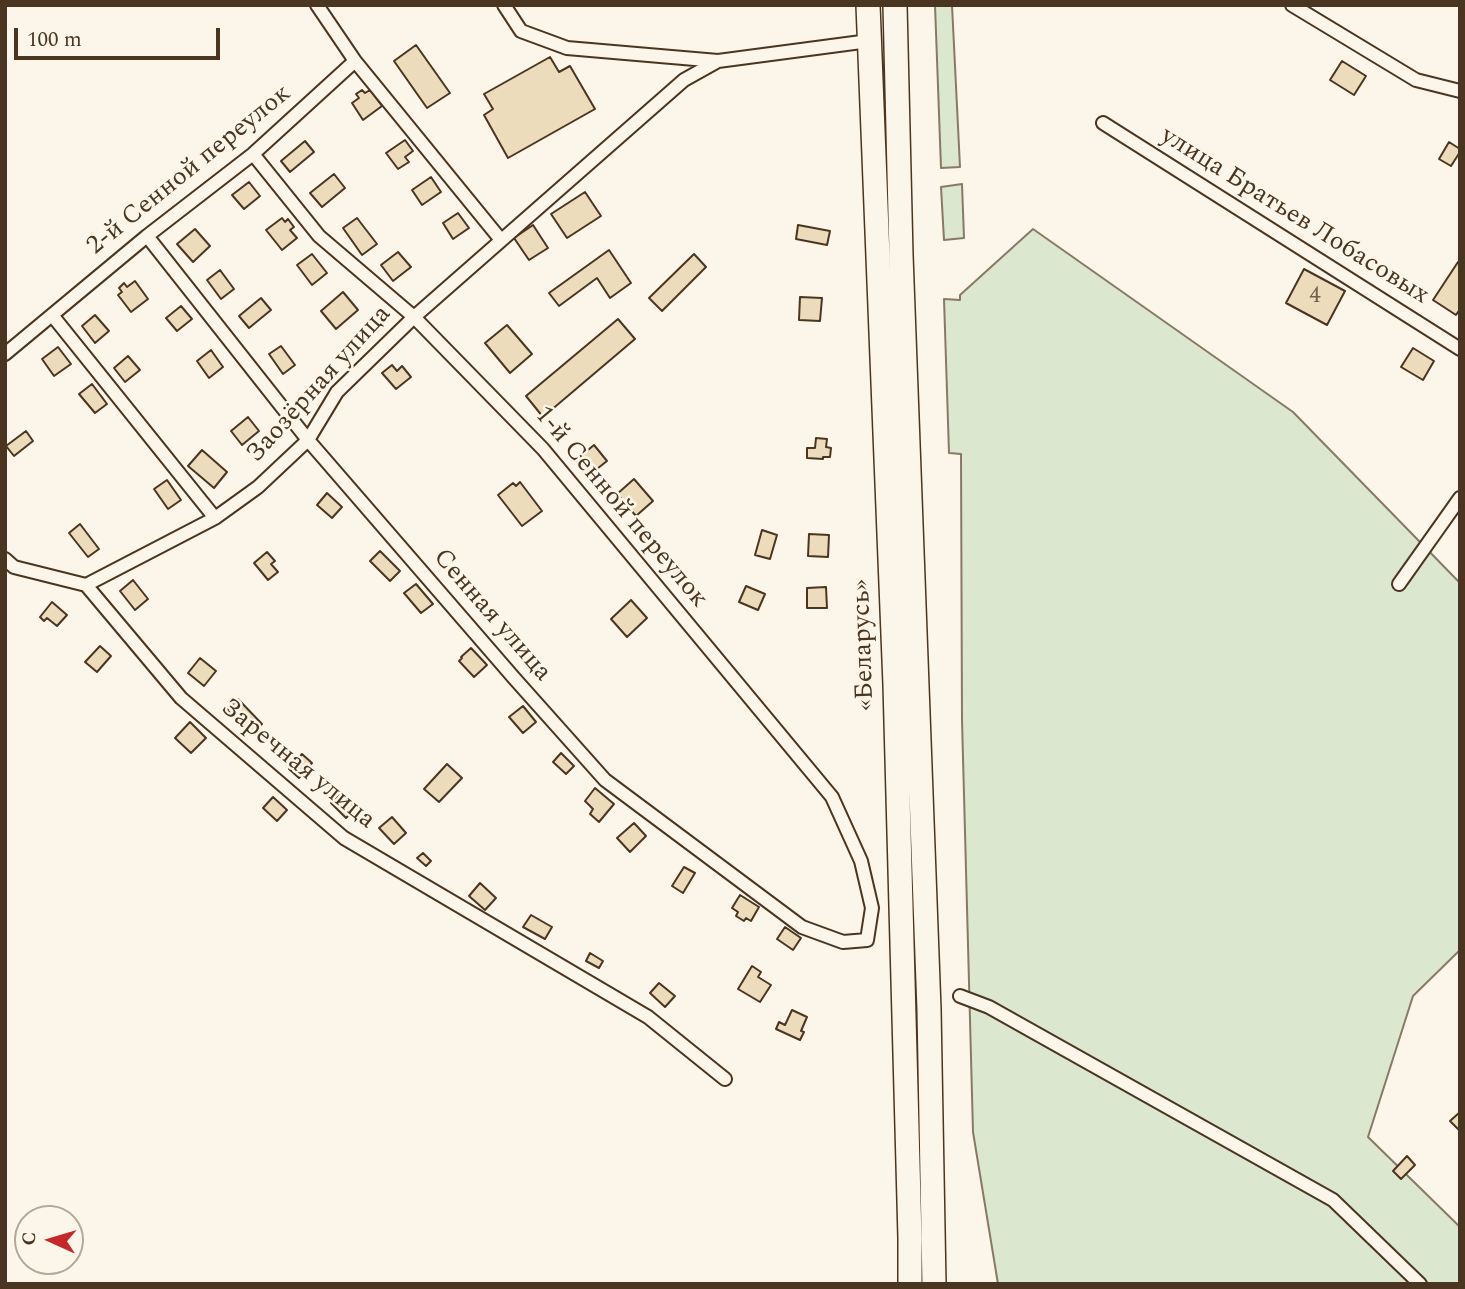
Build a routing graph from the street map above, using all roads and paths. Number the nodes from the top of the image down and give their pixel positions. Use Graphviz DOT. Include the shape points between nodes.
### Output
graph roads {
  1 [pos="317,5"];
  2 [pos="504,5"];
  3 [pos="868,5"];
  4 [pos="895,5"];
  5 [pos="1292,5"];
  6 [pos="869,41"];
  7 [pos="355,61"];
  8 [pos="718,61"];
  9 [pos="1460,91"];
  10 [pos="1103,123"];
  11 [pos="253,154"];
  12 [pos="147,236"];
  13 [pos="501,240"];
  14 [pos="52,315"];
  15 [pos="414,317"];
  16 [pos="1460,349"];
  17 [pos="5,354"];
  18 [pos="308,440"];
  19 [pos="1460,498"];
  20 [pos="215,518"];
  21 [pos="5,559"];
  22 [pos="1399,584"];
  23 [pos="86,585"];
  24 [pos="867,940"];
  25 [pos="960,996"];
  26 [pos="725,1079"];
  27 [pos="910,1284"];
  28 [pos="934,1284"];
  29 [pos="1420,1284"];
  1 -- 7 [label="street"];
  2 -- 8 [label="street, Заозёрная улица" via="521,31 567,48"];
  3 -- 6 [label="highway, «Беларусь»"];
  4 -- 28 [label="highway, «Беларусь»"];
  5 -- 9 [label="street" via="1416,80"];
  6 -- 8 [label="street, Заозёрная улица"];
  6 -- 27 [label="highway, «Беларусь»" via="896,699"];
  7 -- 11 [label="street, 2-й Сенной переулок"];
  7 -- 13 [label="street"];
  8 -- 13 [label="street, Заозёрная улица" via="684,80"];
  10 -- 16 [label="street, улица Братьев Лобасовых"];
  11 -- 12 [label="street, 2-й Сенной переулок"];
  11 -- 15 [label="street, 1-й Сенной переулок" via="318,236"];
  12 -- 14 [label="street, 2-й Сенной переулок"];
  12 -- 18 [label="street, Сенная улица"];
  13 -- 15 [label="street, Заозёрная улица"];
  14 -- 17 [label="street, 2-й Сенной переулок"];
  14 -- 20 [label="street"];
  15 -- 18 [label="street, Заозёрная улица" via="337,392"];
  15 -- 24 [label="street, 1-й Сенной переулок" via="543,449 832,797 860,861 872,908"];
  18 -- 20 [label="street, Заозёрная улица"];
  18 -- 24 [label="street, Сенная улица" via="605,780 802,927 843,942"];
  19 -- 22 [label="street"];
  20 -- 23 [label="street, Заозёрная улица"];
  21 -- 23 [label="street" via="14,568"];
  23 -- 26 [label="street, Заречная улица" via="181,698 344,838 648,1017"];
  25 -- 29 [label="street" via="989,1007 1333,1200"];
}
